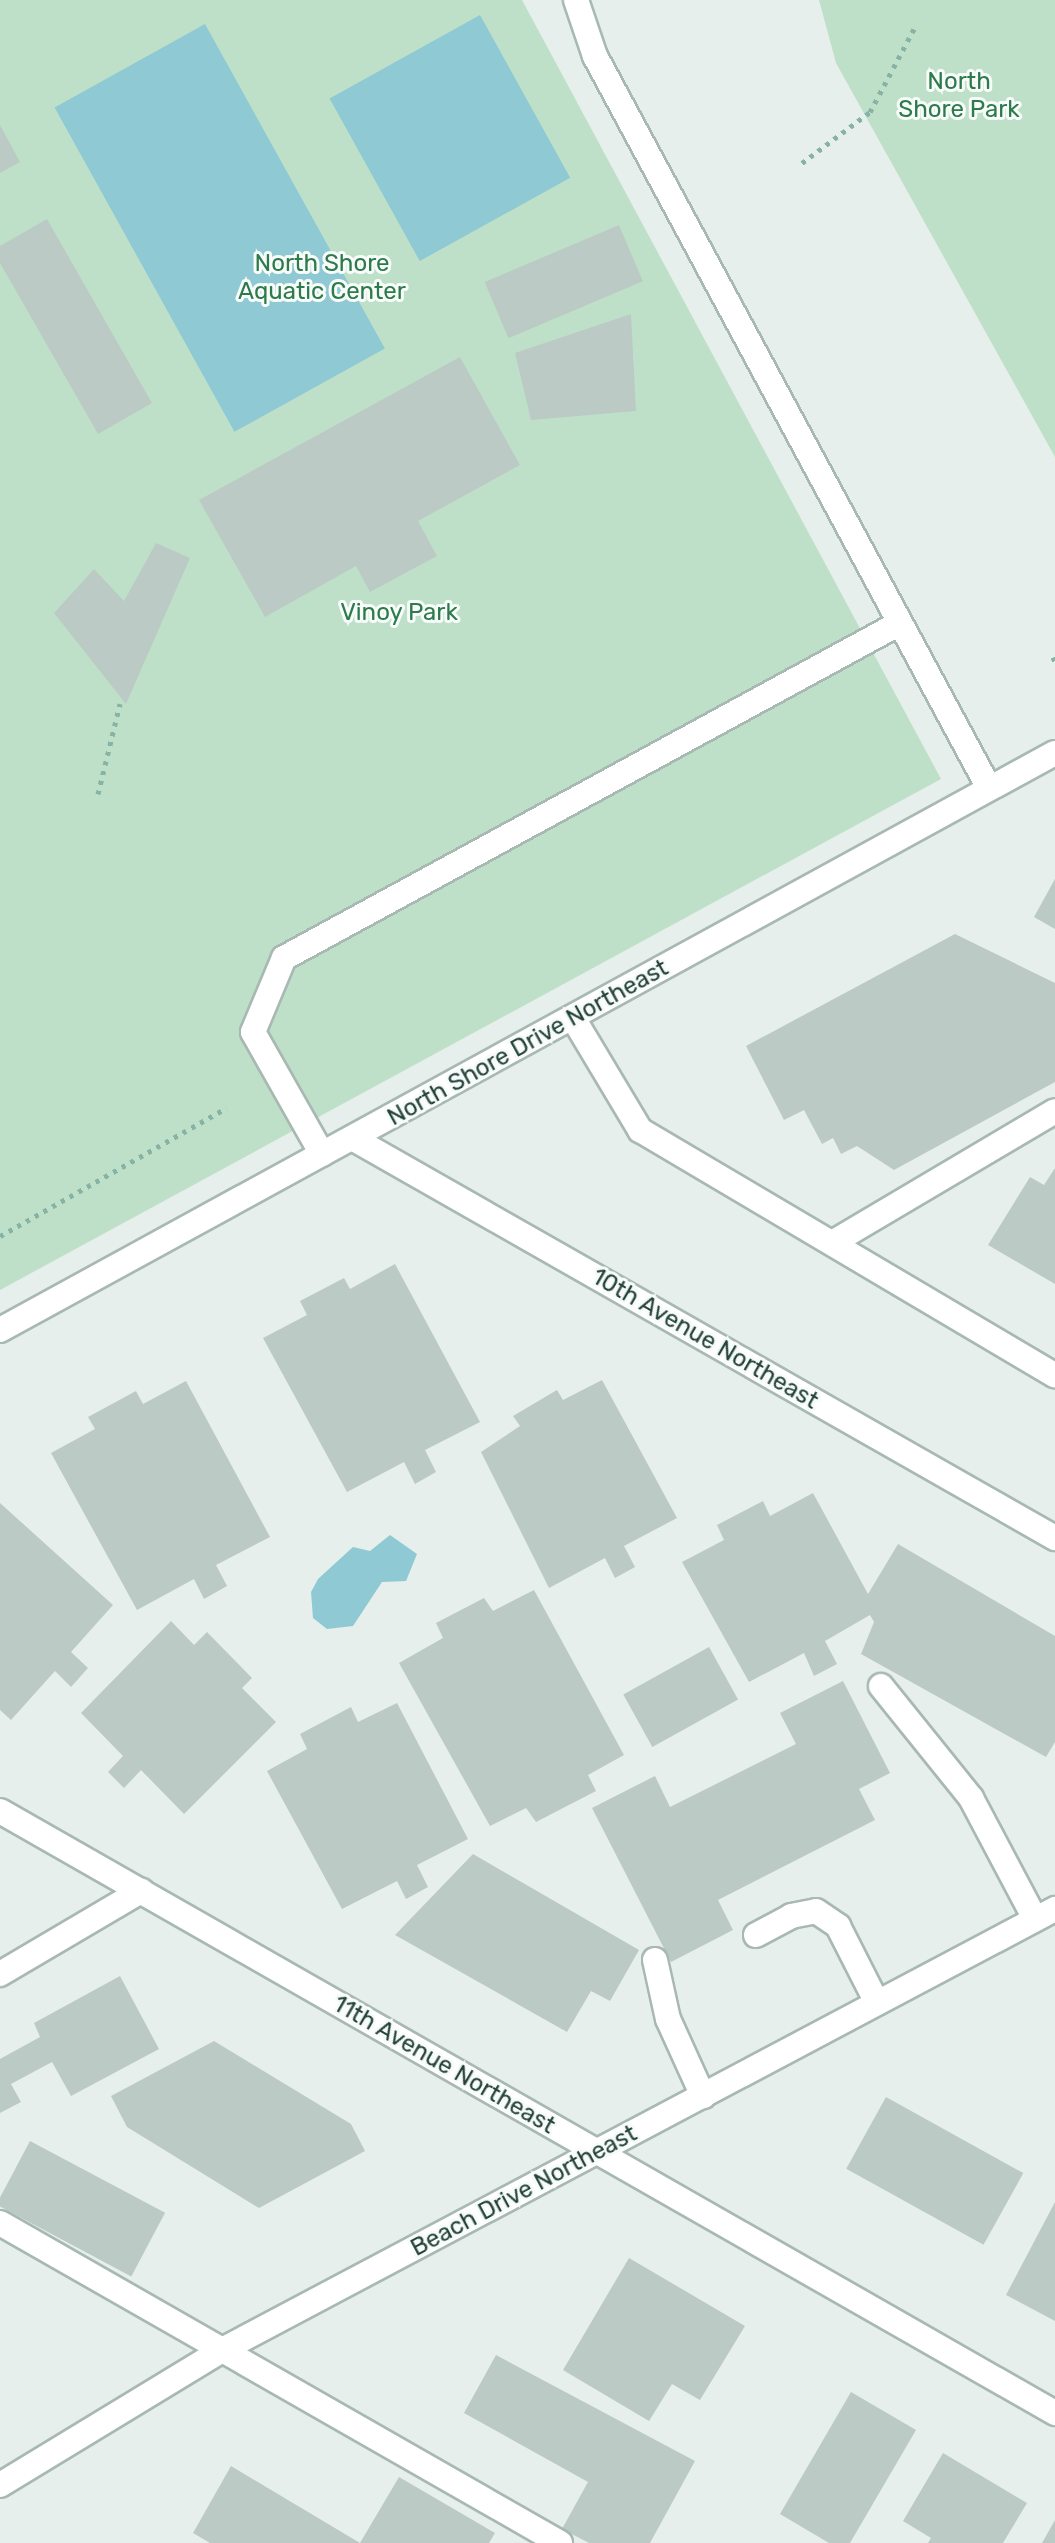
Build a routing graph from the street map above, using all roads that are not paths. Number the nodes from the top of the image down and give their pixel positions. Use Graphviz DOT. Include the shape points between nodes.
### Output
graph roads {
  1 [pos="576,0"];
  2 [pos="900,623"];
  3 [pos="1055,753"];
  4 [pos="989,788"];
  5 [pos="573,1018"];
  6 [pos="1055,1111"];
  7 [pos="354,1139"];
  8 [pos="322,1154"];
  9 [pos="832,1243"];
  10 [pos="0,1330"];
  11 [pos="1055,1375"];
  12 [pos="1055,1538"];
  13 [pos="881,1686"];
  14 [pos="0,1811"];
  15 [pos="141,1891"];
  16 [pos="1045,1914"];
  17 [pos="756,1935"];
  18 [pos="655,1960"];
  19 [pos="0,1974"];
  20 [pos="877,2003"];
  21 [pos="703,2096"];
  22 [pos="597,2152"];
  23 [pos="0,2223"];
  24 [pos="222,2350"];
  25 [pos="1055,2413"];
  26 [pos="0,2485"];
  27 [pos="560,2543"];
  1 -- 2 [label="street" via="595,56"];
  2 -- 4 [label="street"];
  2 -- 8 [label="street" via="284,958 253,1032"];
  3 -- 4 [label="street, North Shore Drive Northeast"];
  4 -- 5 [label="street, North Shore Drive Northeast"];
  5 -- 7 [label="street, North Shore Drive Northeast"];
  5 -- 9 [label="street" via="640,1130"];
  6 -- 9 [label="street"];
  7 -- 8 [label="street, North Shore Drive Northeast"];
  7 -- 12 [label="street, 10th Avenue Northeast"];
  8 -- 10 [label="street, North Shore Drive Northeast"];
  9 -- 11 [label="street"];
  13 -- 16 [label="street" via="971,1798"];
  14 -- 15 [label="street, 11th Avenue Northeast"];
  15 -- 19 [label="street"];
  15 -- 22 [label="street, 11th Avenue Northeast"];
  16 -- 20 [label="street, Beach Drive Northeast"];
  17 -- 20 [label="street" via="791,1916 816,1911 838,1926"];
  18 -- 21 [label="street" via="668,2019"];
  20 -- 21 [label="street, Beach Drive Northeast"];
  21 -- 22 [label="street, Beach Drive Northeast"];
  22 -- 24 [label="street, Beach Drive Northeast"];
  22 -- 25 [label="street, 11th Avenue Northeast"];
  23 -- 24 [label="street"];
  24 -- 26 [label="street, Beach Drive Northeast"];
  24 -- 27 [label="street"];
}
